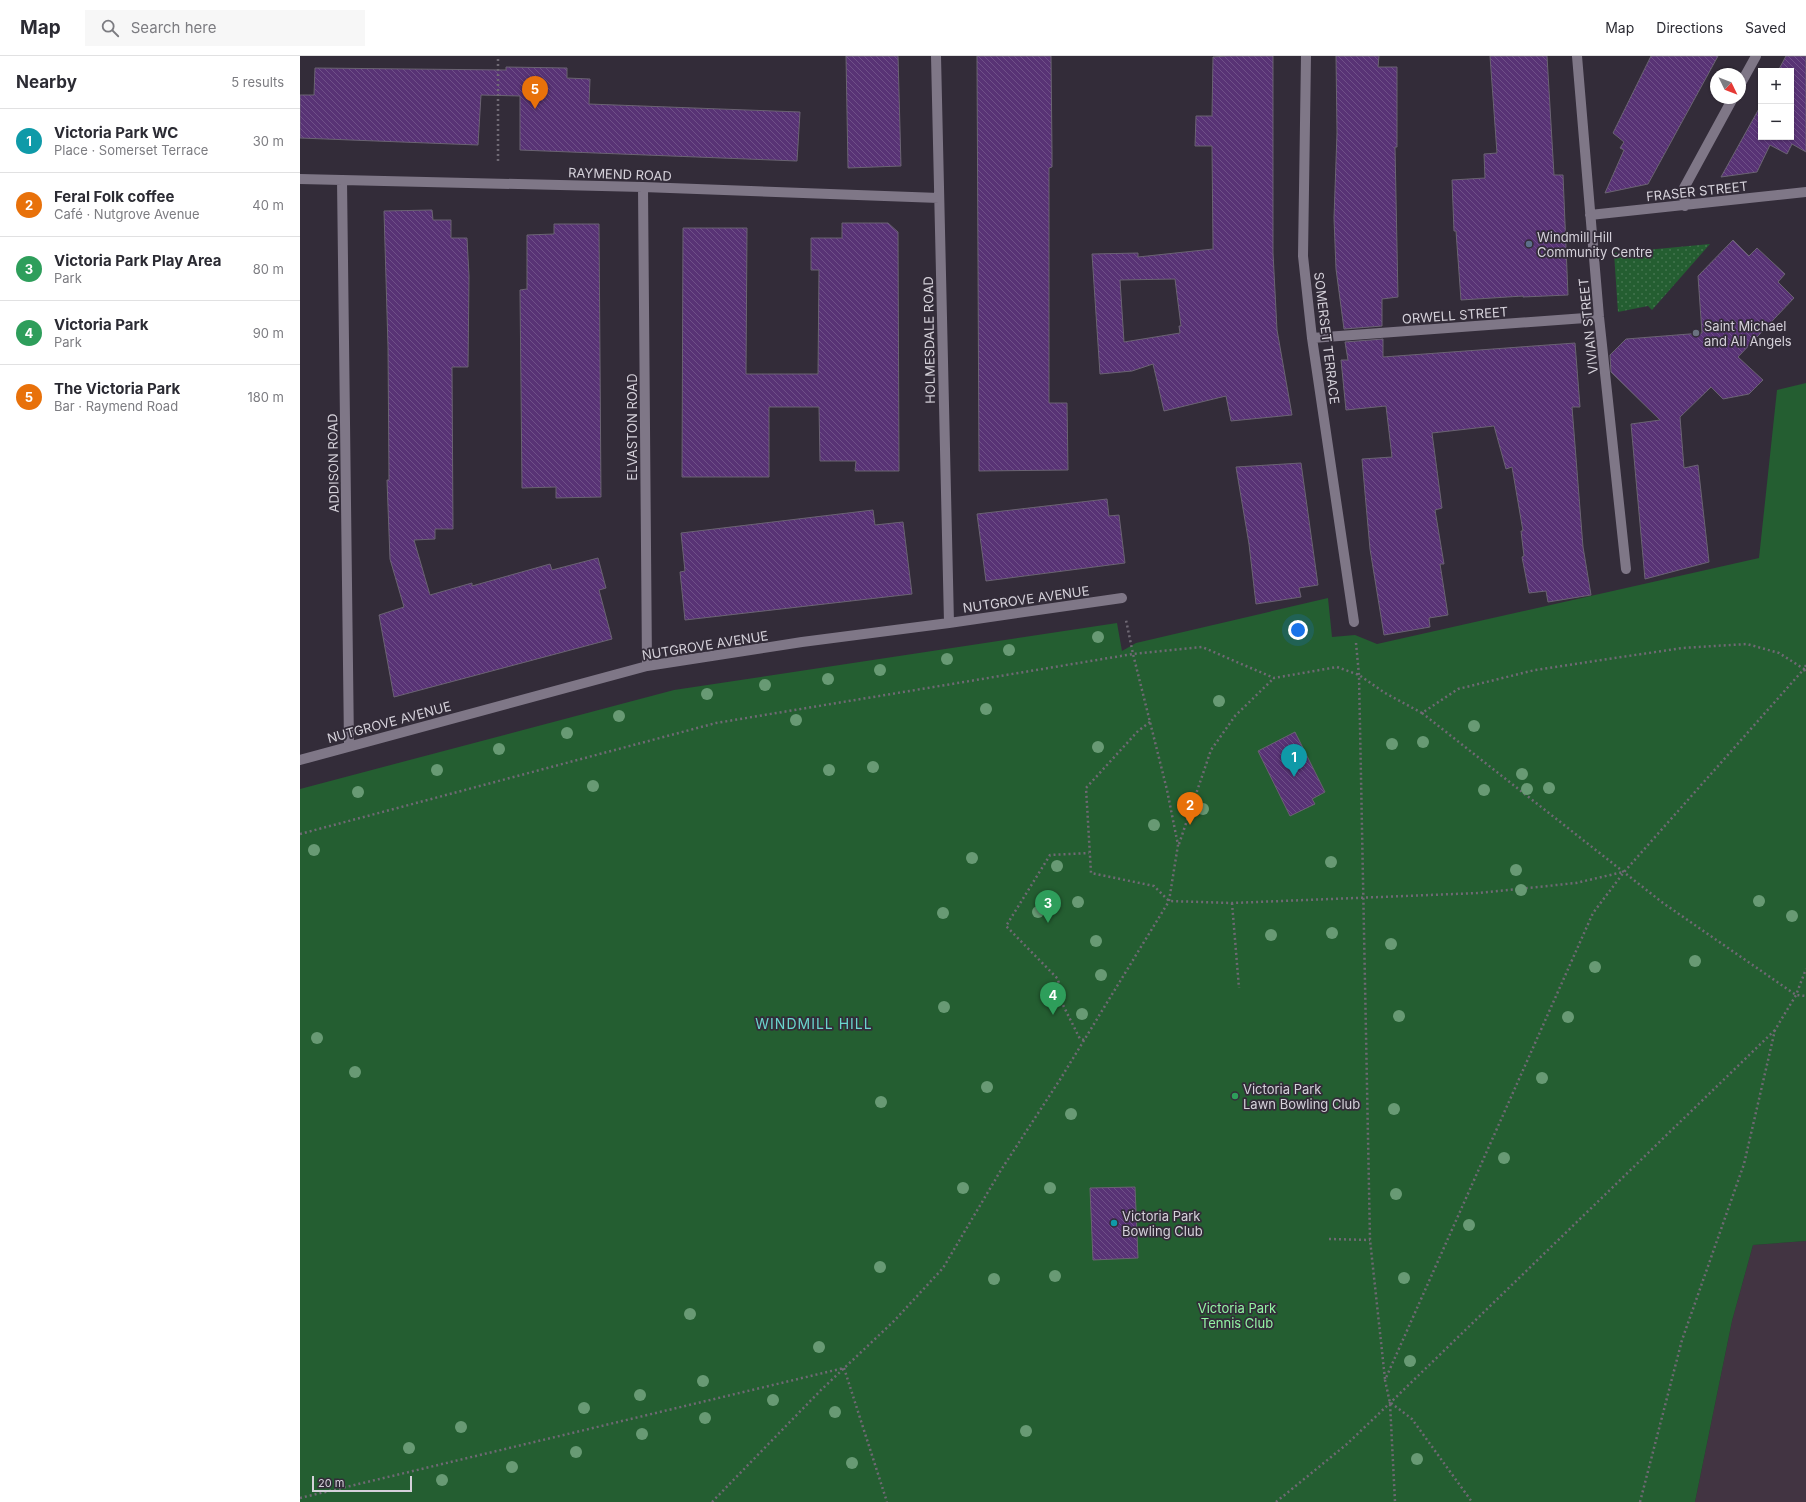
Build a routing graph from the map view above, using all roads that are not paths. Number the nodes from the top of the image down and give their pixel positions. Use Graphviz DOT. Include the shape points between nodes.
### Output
graph roads {
  1 [pos="936,56"];
  2 [pos="1306,56"];
  3 [pos="1577,56"];
  4 [pos="1756,56"];
  5 [pos="1746,74"];
  6 [pos="1730,104"];
  7 [pos="300,179"];
  8 [pos="342,180"];
  9 [pos="643,187"];
  10 [pos="1806,192"];
  11 [pos="939,198"];
  12 [pos="1685,206"];
  13 [pos="1590,215"];
  14 [pos="1600,318"];
  15 [pos="1312,338"];
  16 [pos="1626,569"];
  17 [pos="1122,598"];
  18 [pos="1354,622"];
  19 [pos="949,623"];
  20 [pos="647,666"];
  21 [pos="349,745"];
  22 [pos="300,760"];
  1 -- 11 [label="street, HOLMESDALE ROAD"];
  2 -- 15 [label="street, SOMERSET TERRACE" via="1303,256"];
  3 -- 13 [label="street, VIVIAN STREET"];
  4 -- 5 [label="street"];
  6 -- 12 [label="street" via="1684,188"];
  7 -- 8 [label="street, RAYMEND ROAD"];
  8 -- 9 [label="street, RAYMEND ROAD"];
  8 -- 21 [label="street, ADDISON ROAD"];
  9 -- 11 [label="street, RAYMEND ROAD"];
  9 -- 20 [label="street, ELVASTON ROAD"];
  10 -- 12 [label="street, FRASER STREET"];
  11 -- 19 [label="street, HOLMESDALE ROAD"];
  12 -- 13 [label="street, FRASER STREET"];
  13 -- 14 [label="street, VIVIAN STREET"];
  14 -- 15 [label="street, ORWELL STREET"];
  14 -- 16 [label="street, VIVIAN STREET"];
  15 -- 18 [label="street, SOMERSET TERRACE"];
  17 -- 19 [label="street, NUTGROVE AVENUE"];
  19 -- 20 [label="street, NUTGROVE AVENUE"];
  20 -- 21 [label="street, NUTGROVE AVENUE"];
  21 -- 22 [label="street, NUTGROVE AVENUE"];
}
